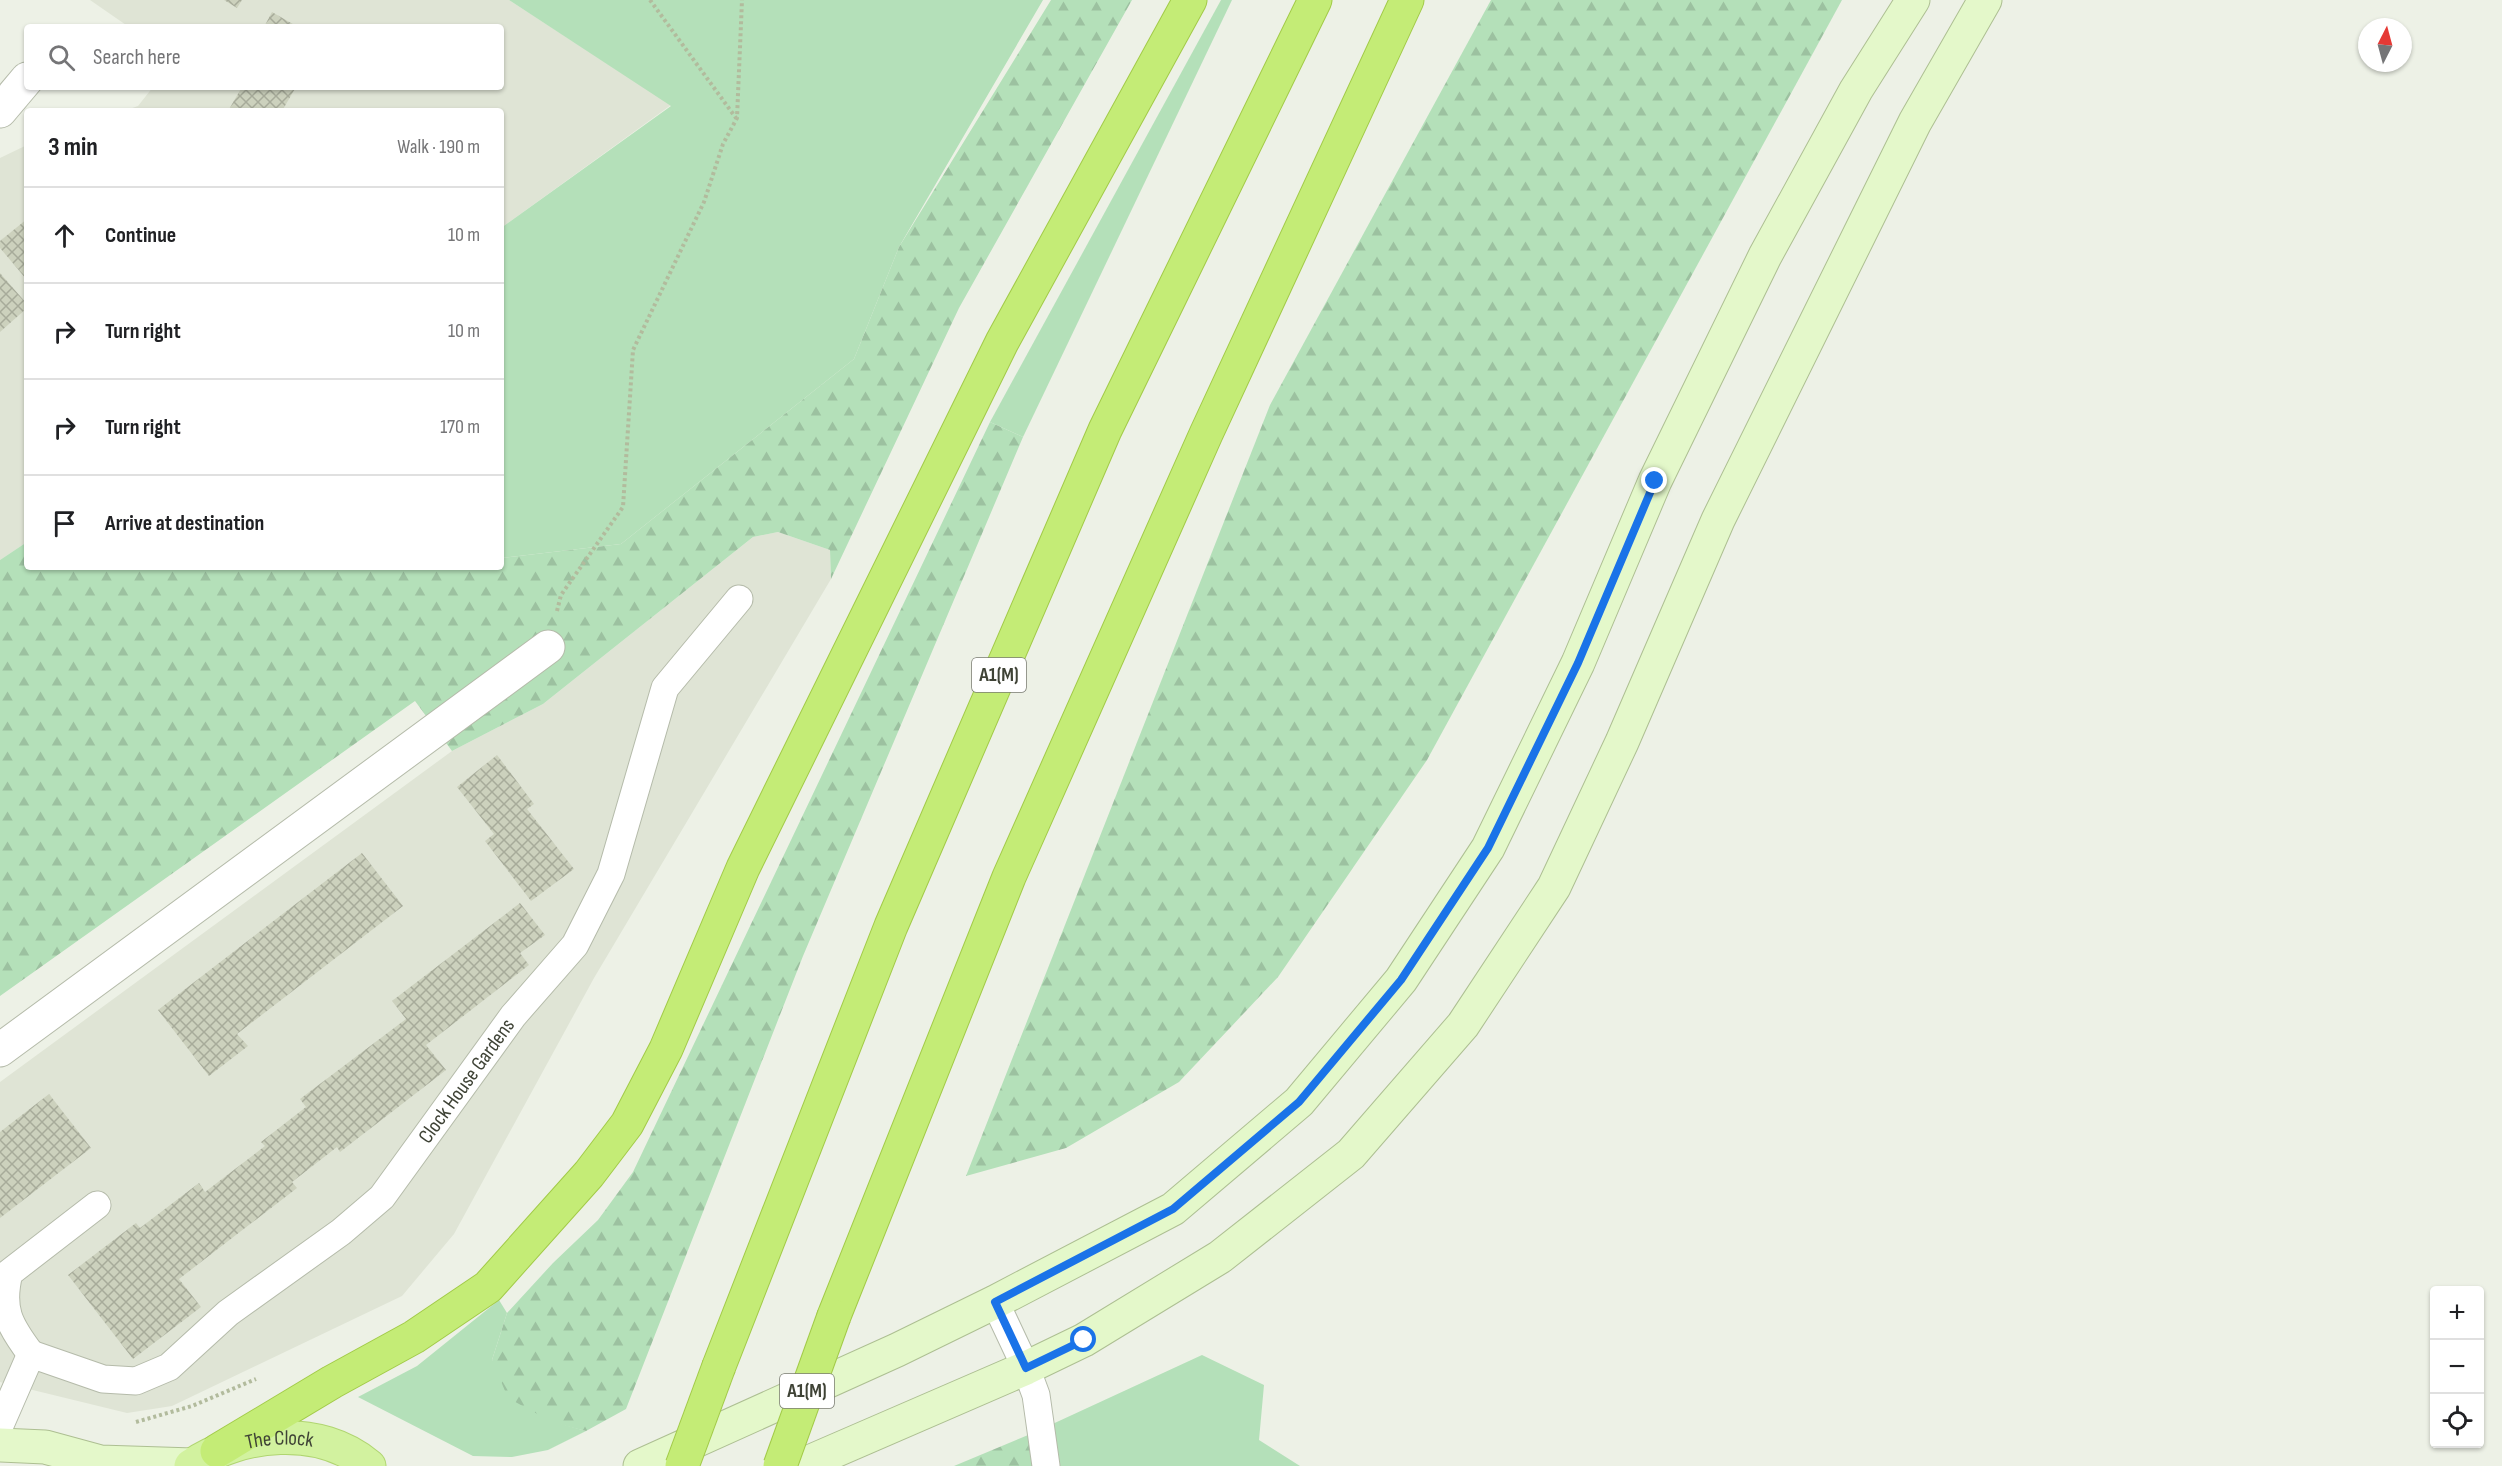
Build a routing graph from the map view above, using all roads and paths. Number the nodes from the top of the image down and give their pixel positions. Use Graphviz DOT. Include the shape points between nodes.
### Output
graph roads {
  1 [pos="650,0"];
  2 [pos="742,0"];
  3 [pos="1190,0"];
  4 [pos="1315,0"];
  5 [pos="1407,0"];
  6 [pos="1913,0"];
  7 [pos="1985,0"];
  8 [pos="24,83"];
  9 [pos="0,111"];
  10 [pos="737,118"];
  11 [pos="739,600"];
  12 [pos="548,647"];
  13 [pos="0,1050"];
  14 [pos="97,1205"];
  15 [pos="995,1302"];
  16 [pos="30,1354"];
  17 [pos="1026,1368"];
  18 [pos="0,1425"];
  19 [pos="0,1445"];
  20 [pos="200,1461"];
  21 [pos="0,1462"];
  22 [pos="368,1464"];
  23 [pos="2,1466"];
  24 [pos="640,1466"];
  25 [pos="682,1466"];
  26 [pos="780,1466"];
  27 [pos="800,1466"];
  28 [pos="1046,1466"];
  1 -- 10 [label="path"];
  2 -- 10 [label="path"];
  3 -- 20 [label="highway" via="1002,342 743,868 666,1049 627,1124 590,1174 489,1287 414,1337"];
  4 -- 25 [label="highway, A1(M), bridge" via="1105,430 891,926"];
  5 -- 26 [label="highway, A1(M), bridge" via="1206,434 1009,877 834,1316"];
  6 -- 15 [label="main road" via="1856,90 1765,256 1655,481 1578,663 1488,848 1401,980 1299,1102 1173,1209"];
  7 -- 17 [label="main road" via="1915,122 1718,520 1554,887 1463,1025 1342,1162 1220,1257 1084,1340"];
  8 -- 9 [label="street"];
  10 -- 12 [label="path" via="723,144 704,202 633,350 623,507 561,595"];
  11 -- 16 [label="lane, Clock House Gardens" via="665,688 611,874 575,945 513,1016 382,1197 341,1232 228,1313 168,1367 136,1381 103,1379"];
  12 -- 13 [label="street"];
  14 -- 16 [label="lane" via="9,1273 1,1288 7,1322"];
  15 -- 17 [label="lane"];
  15 -- 24 [label="main road"];
  16 -- 18 [label="lane"];
  17 -- 27 [label="main road"];
  17 -- 28 [label="lane" via="1036,1395"];
  19 -- 20 [label="main road" via="45,1447 100,1462"];
  20 -- 22 [label="main road, The Clock" via="246,1441 276,1437 336,1447"];
  21 -- 23 [label="main road"];
}
